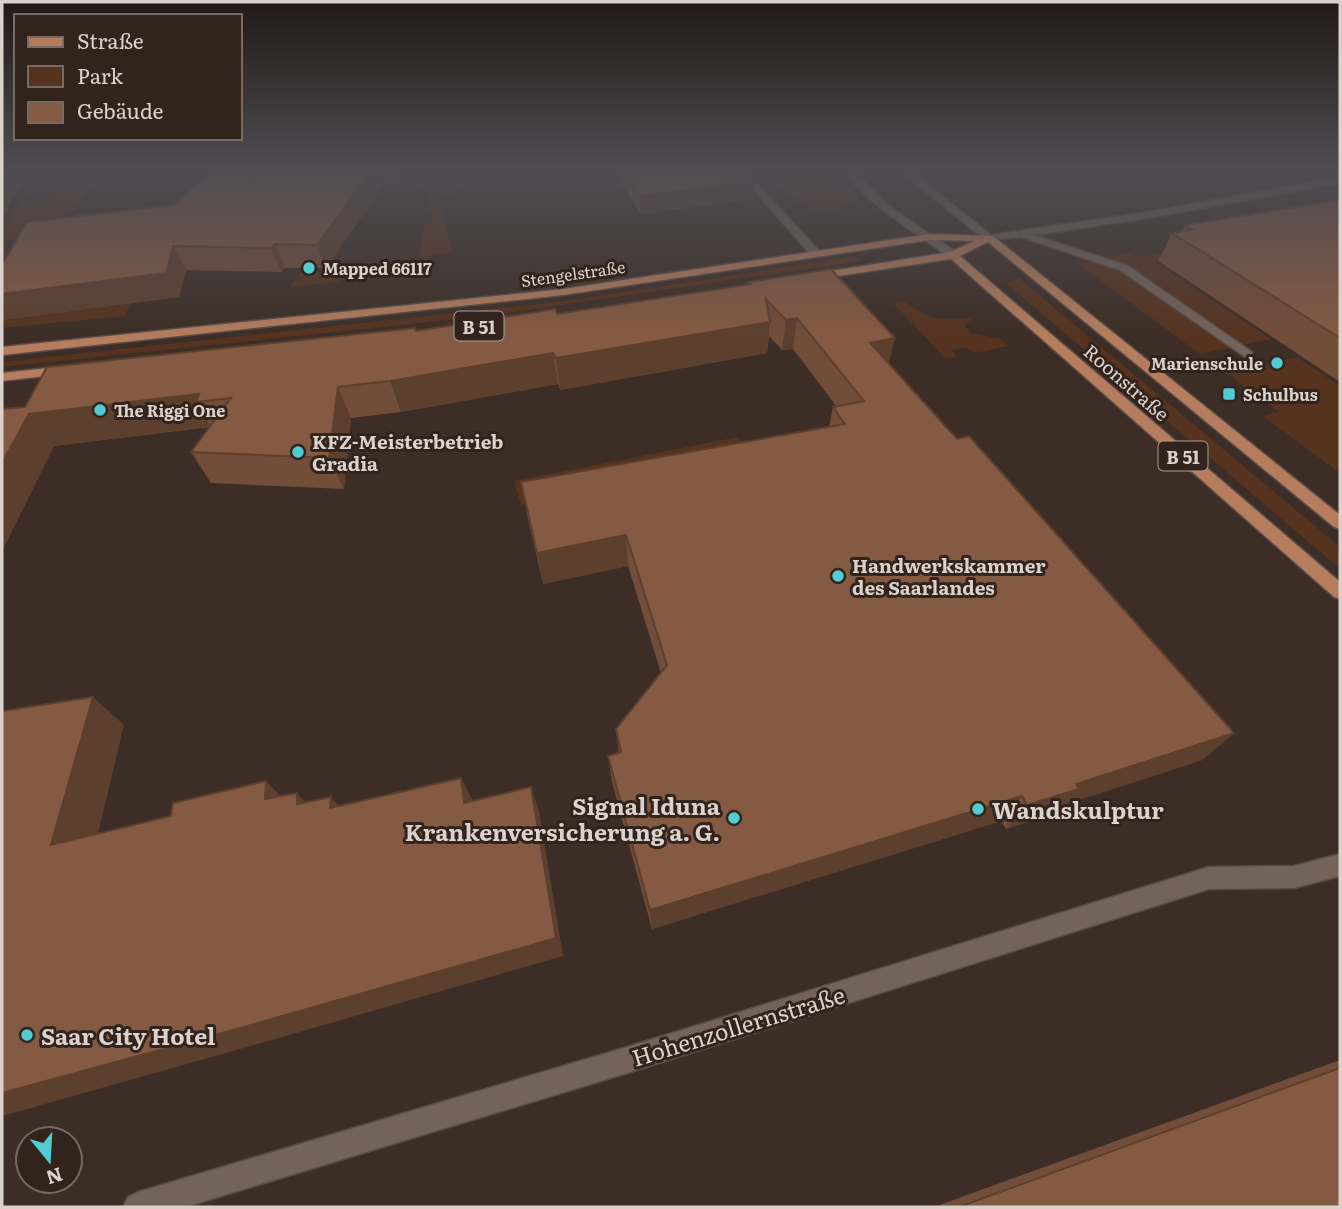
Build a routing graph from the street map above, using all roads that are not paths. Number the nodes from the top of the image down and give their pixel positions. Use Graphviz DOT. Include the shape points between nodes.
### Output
graph roads {
  1 [pos="790,225"];
  2 [pos="911,225"];
  3 [pos="974,225"];
  4 [pos="1073,225"];
  5 [pos="1022,234"];
  6 [pos="930,237"];
  7 [pos="989,238"];
  8 [pos="816,254"];
  9 [pos="953,255"];
  10 [pos="797,280"];
  11 [pos="2,351"];
  12 [pos="1248,355"];
  13 [pos="73,370"];
  14 [pos="2,377"];
  15 [pos="1340,523"];
  16 [pos="1340,592"];
  17 [pos="1340,865"];
  18 [pos="138,1207"];
  1 -- 8 [label="street"];
  2 -- 6 [label="street"];
  3 -- 7 [label="street"];
  4 -- 5 [label="street"];
  5 -- 7 [label="street"];
  5 -- 12 [label="street" via="1124,268"];
  6 -- 7 [label="main road, Stengelstraße / B 51"];
  6 -- 8 [label="main road, Stengelstraße / B 51"];
  6 -- 9 [label="street"];
  7 -- 9 [label="main road"];
  7 -- 15 [label="main road, Roonstraße / B 51"];
  8 -- 11 [label="main road, Stengelstraße / B 51" via="563,292"];
  9 -- 10 [label="main road"];
  9 -- 16 [label="main road, Roonstraße / B 51"];
  13 -- 14 [label="main road"];
  17 -- 18 [label="street, Hohenzollernstraße" via="1294,877 1209,878"];
}
